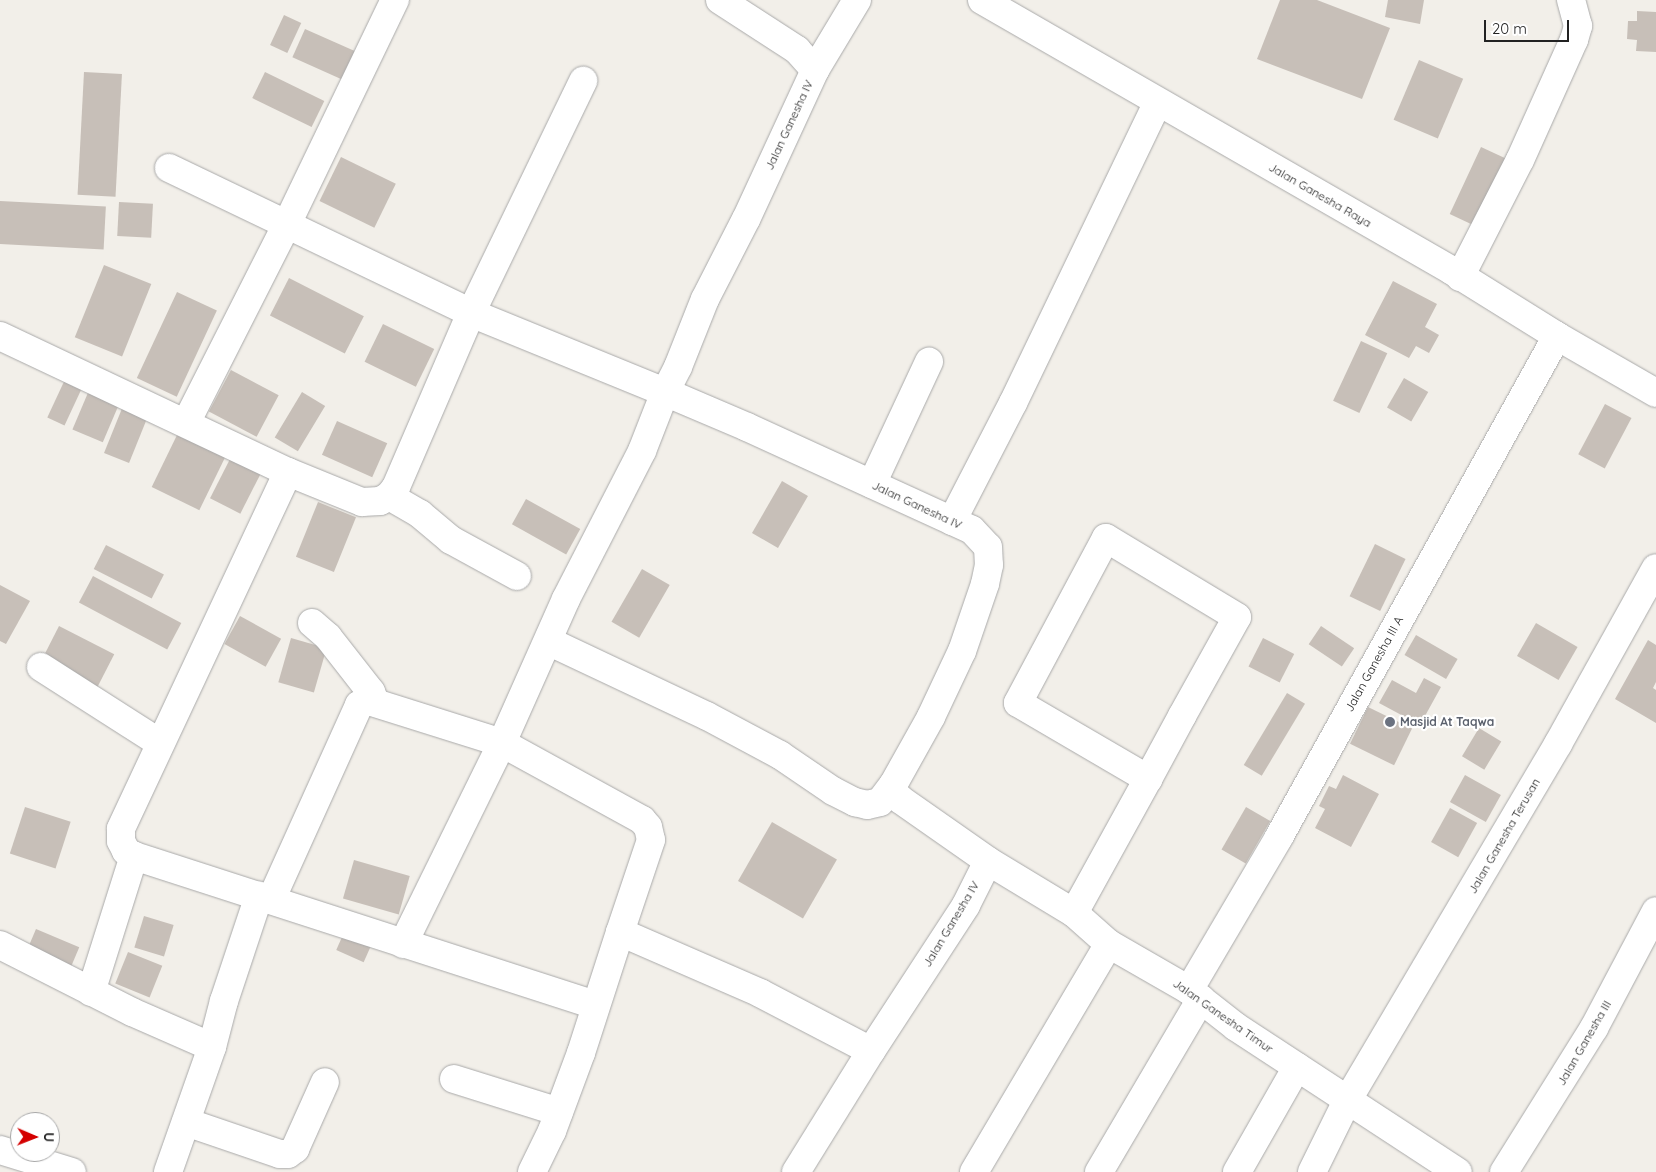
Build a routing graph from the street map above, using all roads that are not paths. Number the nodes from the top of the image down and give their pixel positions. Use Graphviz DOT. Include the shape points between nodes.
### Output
graph roads {
  1 [pos="395,0"];
  2 [pos="720,0"];
  3 [pos="857,0"];
  4 [pos="982,0"];
  5 [pos="1571,0"];
  6 [pos="815,70"];
  7 [pos="583,81"];
  8 [pos="1158,102"];
  9 [pos="169,168"];
  10 [pos="287,224"];
  11 [pos="1460,277"];
  12 [pos="471,313"];
  13 [pos="0,336"];
  14 [pos="1556,336"];
  15 [pos="929,362"];
  16 [pos="665,392"];
  17 [pos="1656,393"];
  18 [pos="186,423"];
  19 [pos="288,472"];
  20 [pos="872,484"];
  21 [pos="389,496"];
  22 [pos="952,521"];
  23 [pos="1656,568"];
  24 [pos="517,576"];
  25 [pos="312,623"];
  26 [pos="548,641"];
  27 [pos="41,667"];
  28 [pos="375,702"];
  29 [pos="502,742"];
  30 [pos="160,743"];
  31 [pos="1148,779"];
  32 [pos="893,785"];
  33 [pos="134,856"];
  34 [pos="988,861"];
  35 [pos="265,898"];
  36 [pos="1656,910"];
  37 [pos="1074,913"];
  38 [pos="620,932"];
  39 [pos="403,944"];
  40 [pos="1109,944"];
  41 [pos="0,945"];
  42 [pos="91,992"];
  43 [pos="1195,995"];
  44 [pos="595,1005"];
  45 [pos="212,1048"];
  46 [pos="871,1051"];
  47 [pos="1297,1067"];
  48 [pos="454,1079"];
  49 [pos="325,1082"];
  50 [pos="1347,1101"];
  51 [pos="559,1112"];
  52 [pos="186,1122"];
  53 [pos="0,1150"];
  54 [pos="72,1172"];
  55 [pos="168,1172"];
  56 [pos="532,1172"];
  57 [pos="796,1172"];
  58 [pos="974,1172"];
  59 [pos="1099,1172"];
  60 [pos="1237,1172"];
  61 [pos="1312,1172"];
  62 [pos="1458,1172"];
  63 [pos="1504,1172"];
  1 -- 10 [label="street"];
  2 -- 6 [label="street" via="797,50"];
  3 -- 6 [label="street, Jalan Ganesha IV"];
  4 -- 8 [label="street, Jalan Ganesha Raya"];
  5 -- 11 [label="street" via="1578,26 1574,40 1516,168"];
  6 -- 16 [label="street, Jalan Ganesha IV" via="705,299"];
  7 -- 12 [label="street"];
  8 -- 11 [label="street, Jalan Ganesha Raya"];
  8 -- 22 [label="street" via="1031,368"];
  9 -- 10 [label="street"];
  10 -- 12 [label="street"];
  10 -- 18 [label="street"];
  11 -- 14 [label="street, Jalan Ganesha Raya"];
  12 -- 16 [label="street"];
  12 -- 21 [label="street"];
  13 -- 18 [label="street"];
  14 -- 17 [label="street, Jalan Ganesha Raya"];
  14 -- 43 [label="street, Jalan Ganesha III A" via="1279,836"];
  15 -- 20 [label="street"];
  16 -- 20 [label="street, Jalan Ganesha IV"];
  16 -- 26 [label="street" via="642,451"];
  18 -- 19 [label="street"];
  19 -- 21 [label="street" via="362,502 371,503"];
  19 -- 30 [label="street"];
  20 -- 22 [label="street, Jalan Ganesha IV"];
  21 -- 24 [label="street" via="420,514 451,540"];
  22 -- 32 [label="street, Jalan Ganesha IV" via="972,530 988,547 985,584 959,660 932,717"];
  23 -- 50 [label="street, Jalan Ganesha Terusan" via="1558,744"];
  25 -- 28 [label="street" via="328,637 371,692"];
  26 -- 29 [label="street"];
  26 -- 32 [label="street, Jalan Ganesha IV" via="708,716 780,755 855,802 867,805 880,802"];
  27 -- 30 [label="street"];
  28 -- 29 [label="street"];
  28 -- 35 [label="street" via="363,702 359,706"];
  29 -- 38 [label="street" via="642,820 648,827 649,850"];
  29 -- 39 [label="street"];
  30 -- 33 [label="street" via="121,829 122,842"];
  31 -- 31 [label="street" via="1018,703 1106,538 1237,617"];
  31 -- 37 [label="street"];
  32 -- 34 [label="street" via="901,800"];
  33 -- 35 [label="street"];
  33 -- 42 [label="street"];
  34 -- 37 [label="street, Jalan Ganesha Timur"];
  34 -- 46 [label="street, Jalan Ganesha IV" via="966,905"];
  35 -- 39 [label="street"];
  35 -- 45 [label="street" via="224,1001"];
  36 -- 63 [label="street, Jalan Ganesha III" via="1594,1028"];
  37 -- 40 [label="street, Jalan Ganesha Timur"];
  38 -- 44 [label="street"];
  38 -- 46 [label="street" via="760,993"];
  39 -- 44 [label="street"];
  40 -- 43 [label="street, Jalan Ganesha Timur"];
  40 -- 58 [label="street"];
  41 -- 42 [label="street"];
  42 -- 45 [label="street"];
  43 -- 47 [label="street, Jalan Ganesha Timur"];
  43 -- 59 [label="street, Jalan Ganesha III A"];
  44 -- 51 [label="street"];
  45 -- 52 [label="street"];
  46 -- 57 [label="street, Jalan Ganesha IV"];
  47 -- 50 [label="street, Jalan Ganesha Timur"];
  47 -- 60 [label="street"];
  48 -- 51 [label="street"];
  49 -- 52 [label="street" via="295,1149 288,1154"];
  50 -- 61 [label="street, Jalan Ganesha Terusan"];
  50 -- 62 [label="street, Jalan Ganesha Timur"];
  51 -- 56 [label="street"];
  52 -- 55 [label="street"];
  53 -- 54 [label="street"];
}
